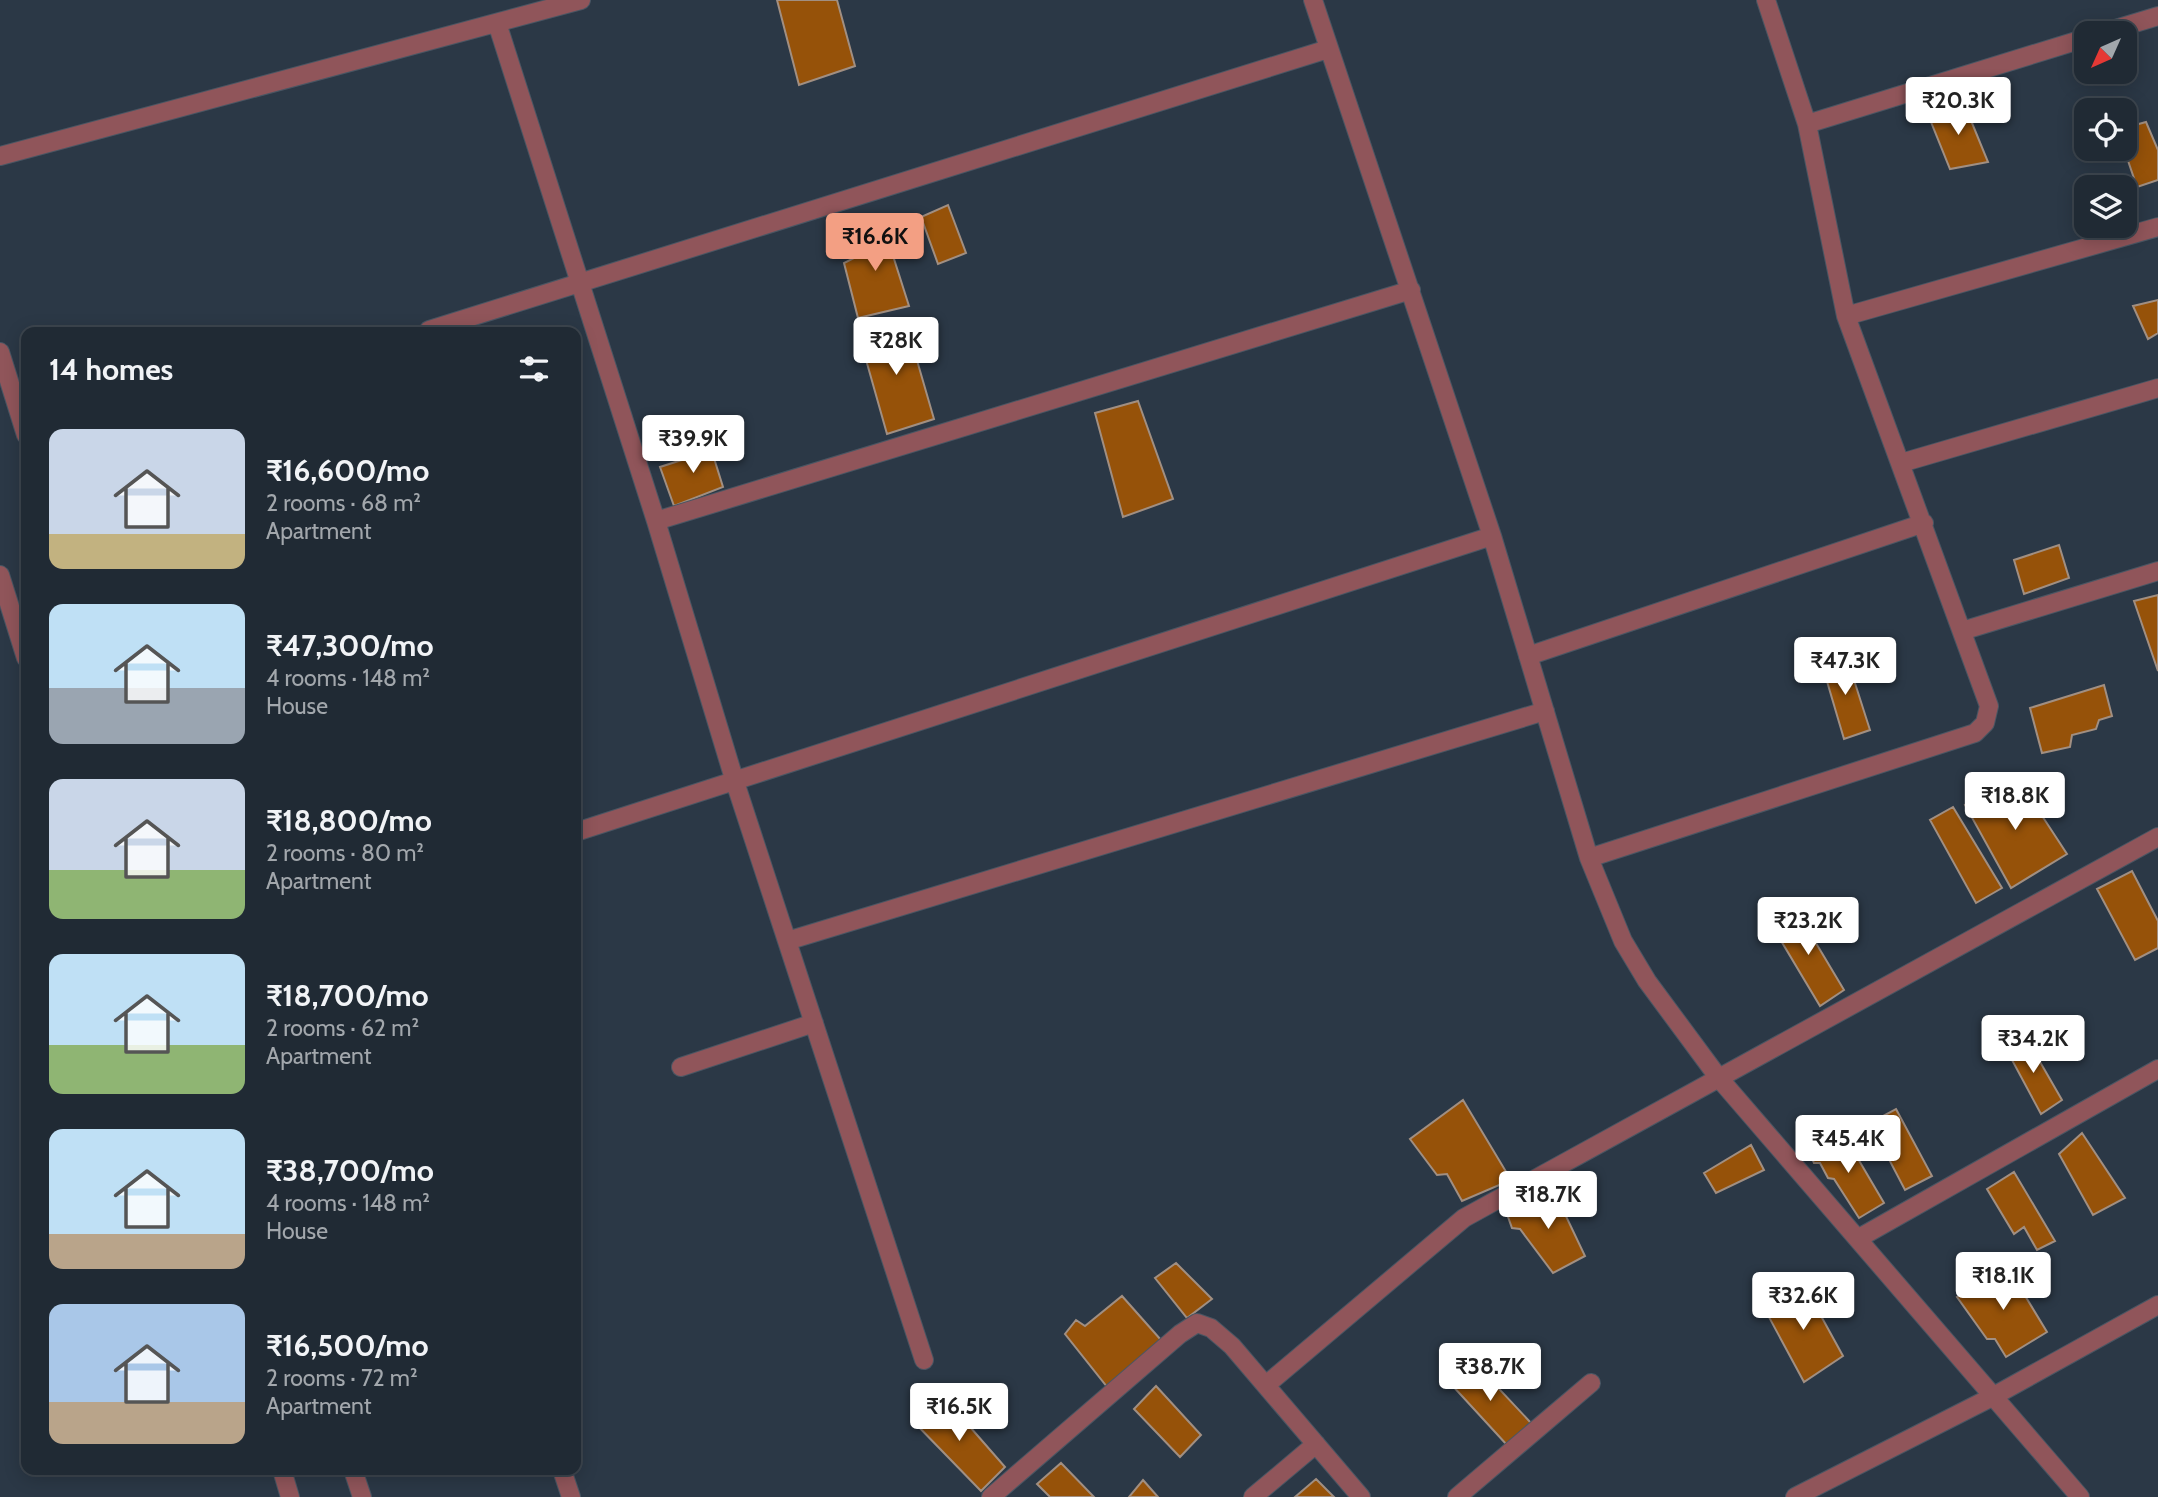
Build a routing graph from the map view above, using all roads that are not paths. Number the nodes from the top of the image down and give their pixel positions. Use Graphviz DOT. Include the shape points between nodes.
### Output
graph roads {
  1 [pos="581,0"];
  2 [pos="1314,0"];
  3 [pos="1766,0"];
  4 [pos="2158,16"];
  5 [pos="2137,22"];
  6 [pos="497,23"];
  7 [pos="2074,42"];
  8 [pos="1328,49"];
  9 [pos="1807,124"];
  10 [pos="0,156"];
  11 [pos="2158,227"];
  12 [pos="579,283"];
  13 [pos="1411,290"];
  14 [pos="1846,316"];
  15 [pos="439,327"];
  16 [pos="0,352"];
  17 [pos="2158,388"];
  18 [pos="21,419"];
  19 [pos="1901,463"];
  20 [pos="656,521"];
  21 [pos="1924,523"];
  22 [pos="1492,536"];
  23 [pos="2158,571"];
  24 [pos="0,575"];
  25 [pos="1962,631"];
  26 [pos="21,642"];
  27 [pos="1528,656"];
  28 [pos="1545,711"];
  29 [pos="735,782"];
  30 [pos="581,830"];
  31 [pos="2158,838"];
  32 [pos="1589,858"];
  33 [pos="787,942"];
  34 [pos="814,1023"];
  35 [pos="681,1067"];
  36 [pos="2158,1069"];
  37 [pos="1718,1077"];
  38 [pos="1859,1238"];
  39 [pos="2158,1305"];
  40 [pos="925,1360"];
  41 [pos="1591,1383"];
  42 [pos="1266,1385"];
  43 [pos="1992,1397"];
  44 [pos="1316,1444"];
  45 [pos="283,1475"];
  46 [pos="355,1475"];
  47 [pos="564,1475"];
  48 [pos="290,1497"];
  49 [pos="362,1497"];
  50 [pos="571,1497"];
  51 [pos="991,1497"];
  52 [pos="1253,1497"];
  53 [pos="1362,1497"];
  54 [pos="1457,1497"];
  55 [pos="1795,1497"];
  56 [pos="2080,1497"];
  1 -- 6 [label="street"];
  2 -- 8 [label="street"];
  3 -- 9 [label="street"];
  4 -- 5 [label="street"];
  6 -- 10 [label="street"];
  6 -- 12 [label="street"];
  7 -- 9 [label="street"];
  8 -- 12 [label="street"];
  8 -- 13 [label="street"];
  9 -- 14 [label="street"];
  11 -- 14 [label="street"];
  12 -- 15 [label="street"];
  12 -- 20 [label="street"];
  13 -- 20 [label="street"];
  13 -- 22 [label="street"];
  14 -- 19 [label="street"];
  16 -- 18 [label="street"];
  17 -- 19 [label="street"];
  19 -- 21 [label="street"];
  20 -- 29 [label="street"];
  21 -- 25 [label="street"];
  21 -- 27 [label="street"];
  22 -- 27 [label="street"];
  22 -- 29 [label="street"];
  23 -- 25 [label="street"];
  24 -- 26 [label="street"];
  25 -- 32 [label="street" via="1989,706 1985,723 1975,733"];
  27 -- 28 [label="street"];
  28 -- 32 [label="street"];
  28 -- 33 [label="street"];
  29 -- 30 [label="street"];
  29 -- 33 [label="street"];
  31 -- 37 [label="street"];
  32 -- 37 [label="street" via="1623,941"];
  33 -- 34 [label="street"];
  34 -- 35 [label="street"];
  34 -- 40 [label="street"];
  36 -- 38 [label="street"];
  37 -- 38 [label="street"];
  37 -- 42 [label="street" via="1464,1218"];
  38 -- 43 [label="street"];
  39 -- 43 [label="street"];
  41 -- 54 [label="street"];
  42 -- 44 [label="street"];
  42 -- 51 [label="street" via="1212,1328 1197,1324"];
  43 -- 55 [label="street"];
  43 -- 56 [label="street"];
  44 -- 52 [label="street"];
  44 -- 53 [label="street"];
  45 -- 48 [label="street"];
  46 -- 49 [label="street"];
  47 -- 50 [label="street"];
}
